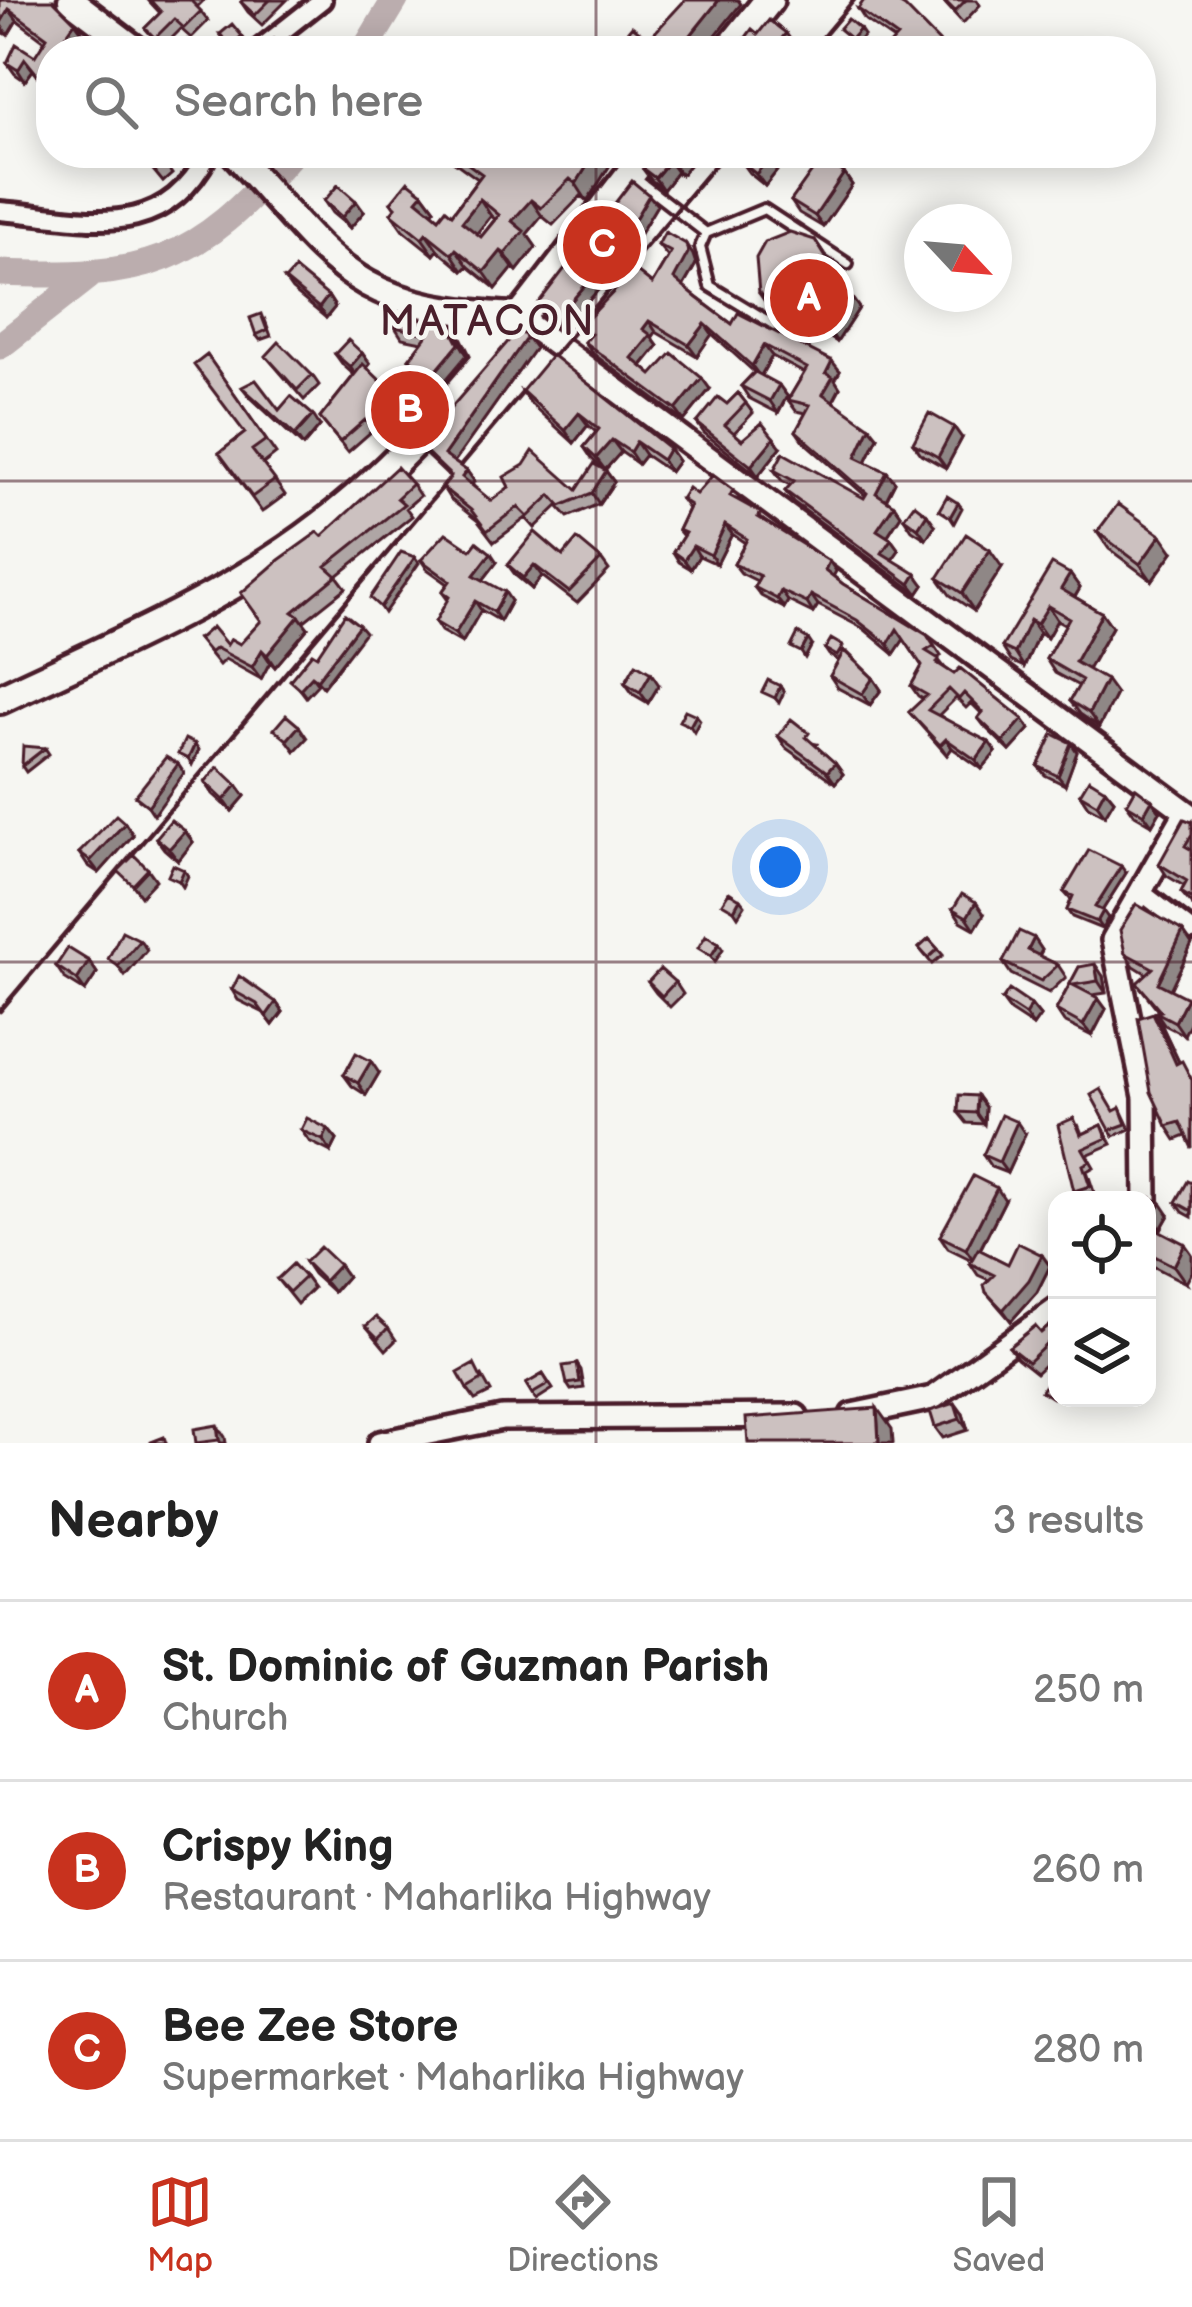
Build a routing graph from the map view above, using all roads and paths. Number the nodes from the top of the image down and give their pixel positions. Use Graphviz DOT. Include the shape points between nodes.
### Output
graph roads {
  1 [pos="71,0"];
  2 [pos="322,0"];
  3 [pos="769,0"];
  4 [pos="118,36"];
  5 [pos="276,36"];
  6 [pos="740,36"];
  7 [pos="199,168"];
  8 [pos="248,168"];
  9 [pos="635,168"];
  10 [pos="642,168"];
  11 [pos="0,211"];
  12 [pos="706,233"];
  13 [pos="848,265"];
  14 [pos="464,313"];
  15 [pos="517,316"];
  16 [pos="796,338"];
  17 [pos="485,355"];
  18 [pos="0,699"];
  19 [pos="1189,814"];
  20 [pos="1140,891"];
  21 [pos="1192,931"];
  22 [pos="1145,1191"];
  23 [pos="1048,1316"];
  24 [pos="836,1415"];
  25 [pos="812,1416"];
  26 [pos="380,1443"];
  1 -- 4 [label="main road"];
  2 -- 5 [label="street"];
  3 -- 6 [label="highway"];
  7 -- 11 [label="street" via="177,199 123,222"];
  8 -- 14 [label="main road" via="308,235 379,294"];
  9 -- 15 [label="highway"];
  10 -- 12 [label="lane"];
  12 -- 13 [label="lane" via="764,209"];
  12 -- 16 [label="lane" via="700,247 710,286"];
  14 -- 15 [label="main road"];
  14 -- 17 [label="main road"];
  15 -- 17 [label="highway"];
  15 -- 19 [label="street"];
  17 -- 18 [label="highway" via="400,455 288,550 204,601"];
  19 -- 20 [label="street"];
  20 -- 21 [label="street"];
  20 -- 22 [label="street" via="1112,940 1144,1097"];
  23 -- 24 [label="street" via="934,1398"];
  25 -- 26 [label="street" via="502,1418"];
}
